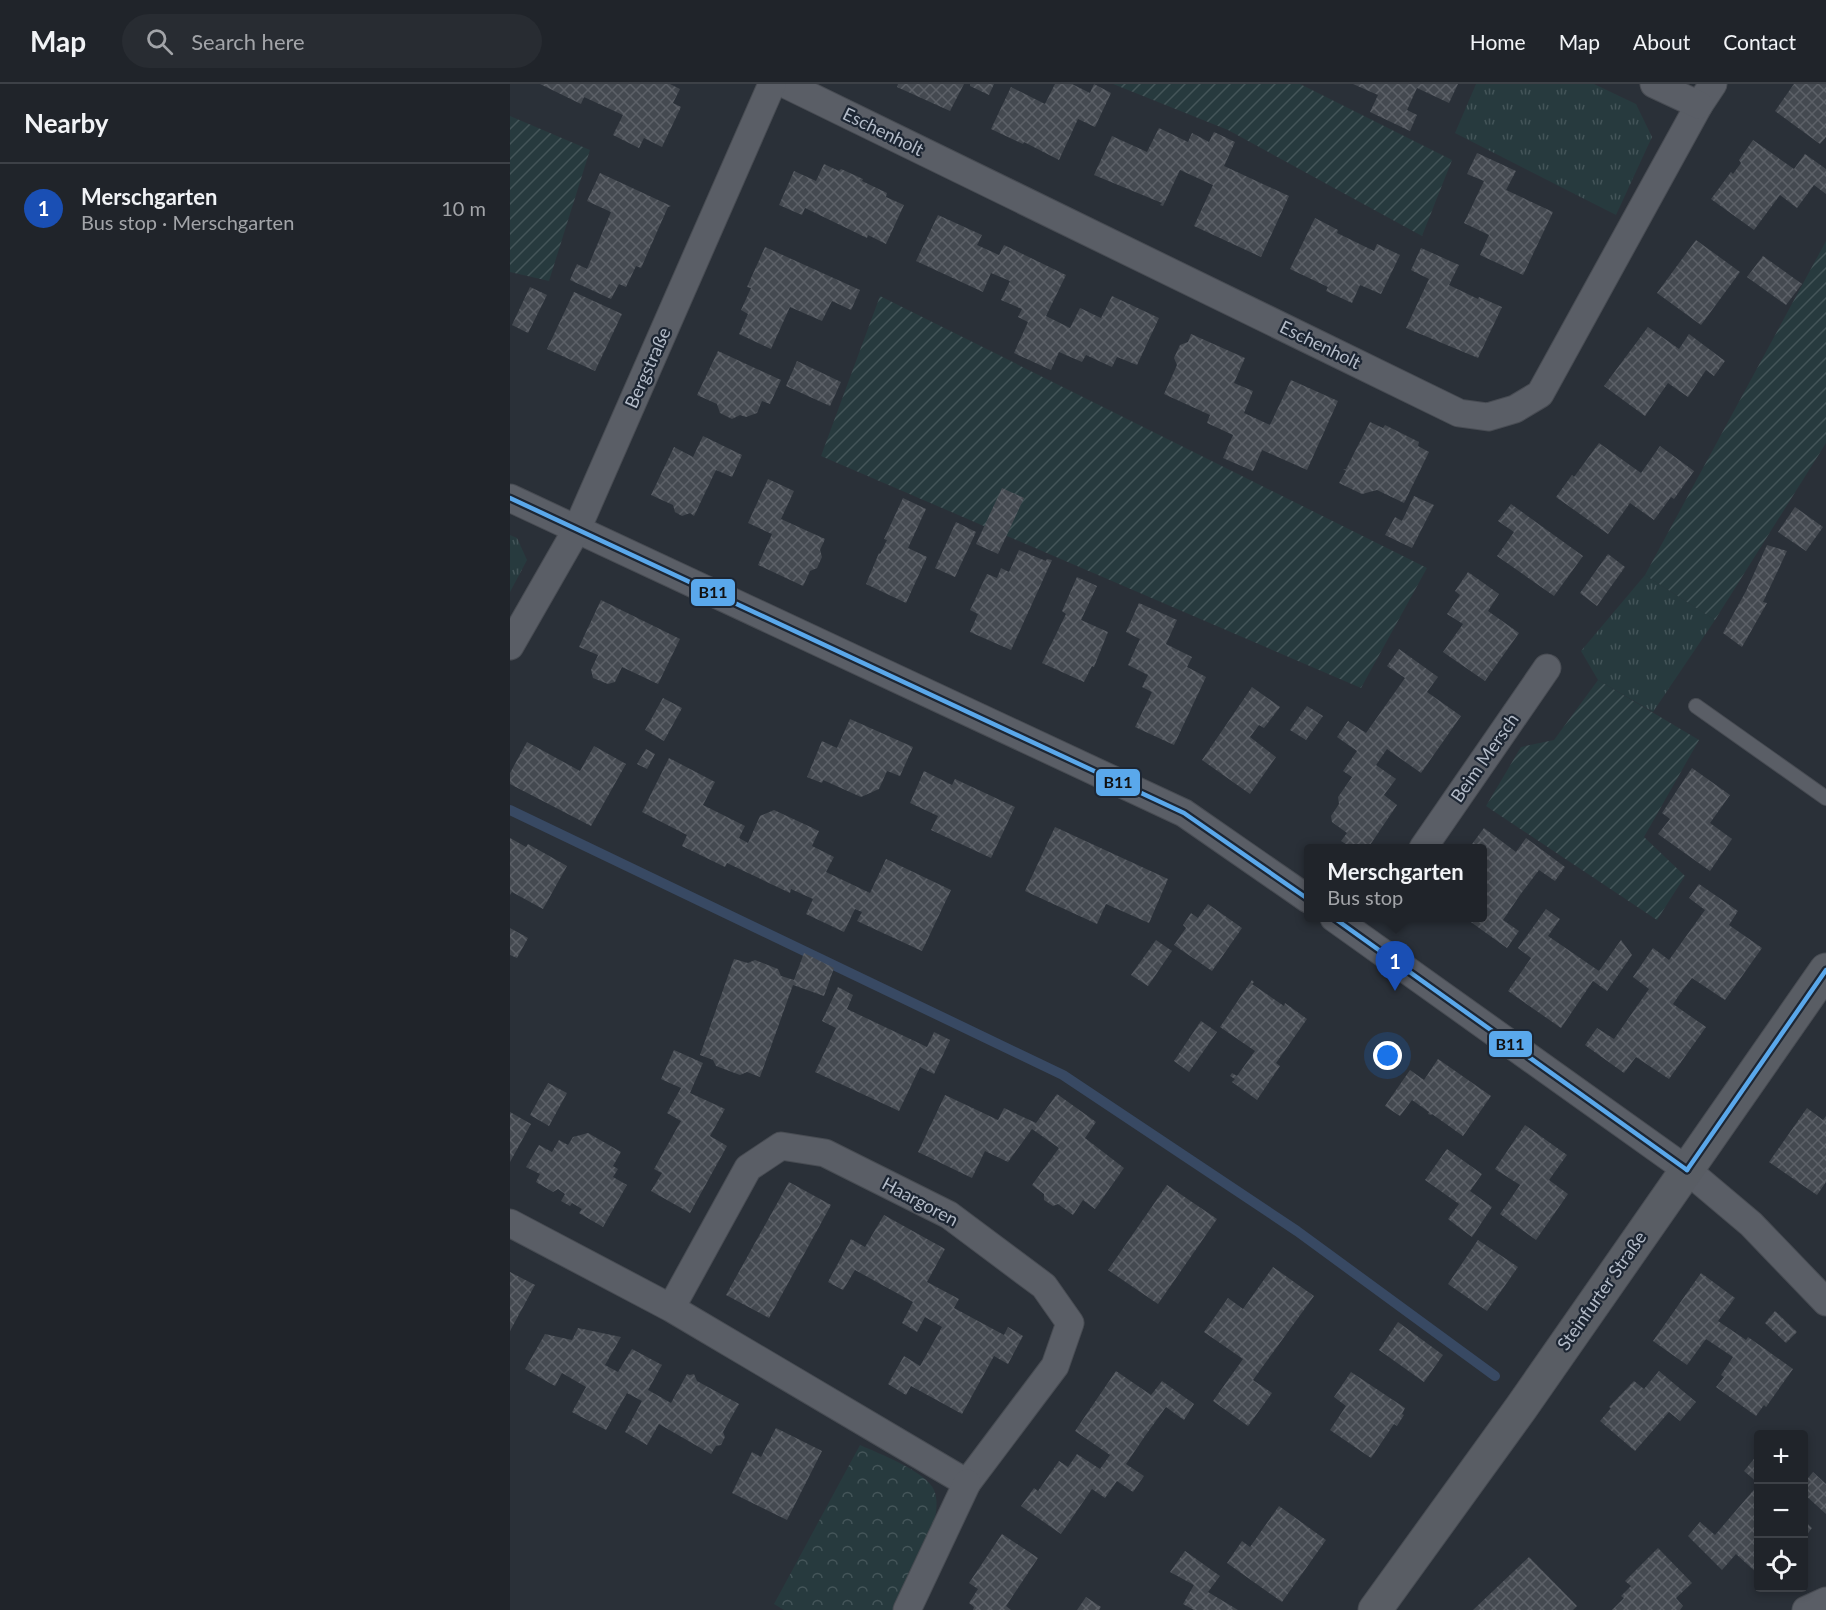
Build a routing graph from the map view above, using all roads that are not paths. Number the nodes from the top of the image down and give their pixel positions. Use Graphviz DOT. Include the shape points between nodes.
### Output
graph roads {
  1 [pos="772,84"];
  2 [pos="785,84"];
  3 [pos="1654,84"];
  4 [pos="1706,95"];
  5 [pos="510,498"];
  6 [pos="577,529"];
  7 [pos="510,646"];
  8 [pos="1548,668"];
  9 [pos="1696,706"];
  10 [pos="1826,798"];
  11 [pos="1426,844"];
  12 [pos="1304,896"];
  13 [pos="1349,922"];
  14 [pos="1368,927"];
  15 [pos="1826,970"];
  16 [pos="1687,1170"];
  17 [pos="510,1223"];
  18 [pos="1826,1302"];
  19 [pos="671,1308"];
  20 [pos="967,1483"];
  21 [pos="1826,1601"];
  22 [pos="907,1610"];
  23 [pos="1375,1610"];
  24 [pos="1806,1610"];
  1 -- 6 [label="street, Bergstraße"];
  2 -- 4 [label="street, Eschenholt" via="1448,408 1488,417 1515,409 1540,394"];
  3 -- 4 [label="street"];
  5 -- 6 [label="street"];
  6 -- 7 [label="street, Bergstraße"];
  6 -- 12 [label="street" via="1184,813"];
  8 -- 11 [label="street, Beim Mersch"];
  9 -- 10 [label="lane"];
  13 -- 14 [label="street"];
  14 -- 16 [label="street"];
  15 -- 16 [label="main road, Steinfurter Straße"];
  16 -- 18 [label="street" via="1751,1224"];
  16 -- 23 [label="main road, Steinfurter Straße"];
  17 -- 19 [label="street"];
  19 -- 20 [label="street"];
  19 -- 20 [label="street, Haargoren" via="748,1168 781,1146 825,1153 950,1215 1044,1286 1070,1323 1055,1366"];
  20 -- 22 [label="street, Haargoren"];
  21 -- 24 [label="street"];
}
